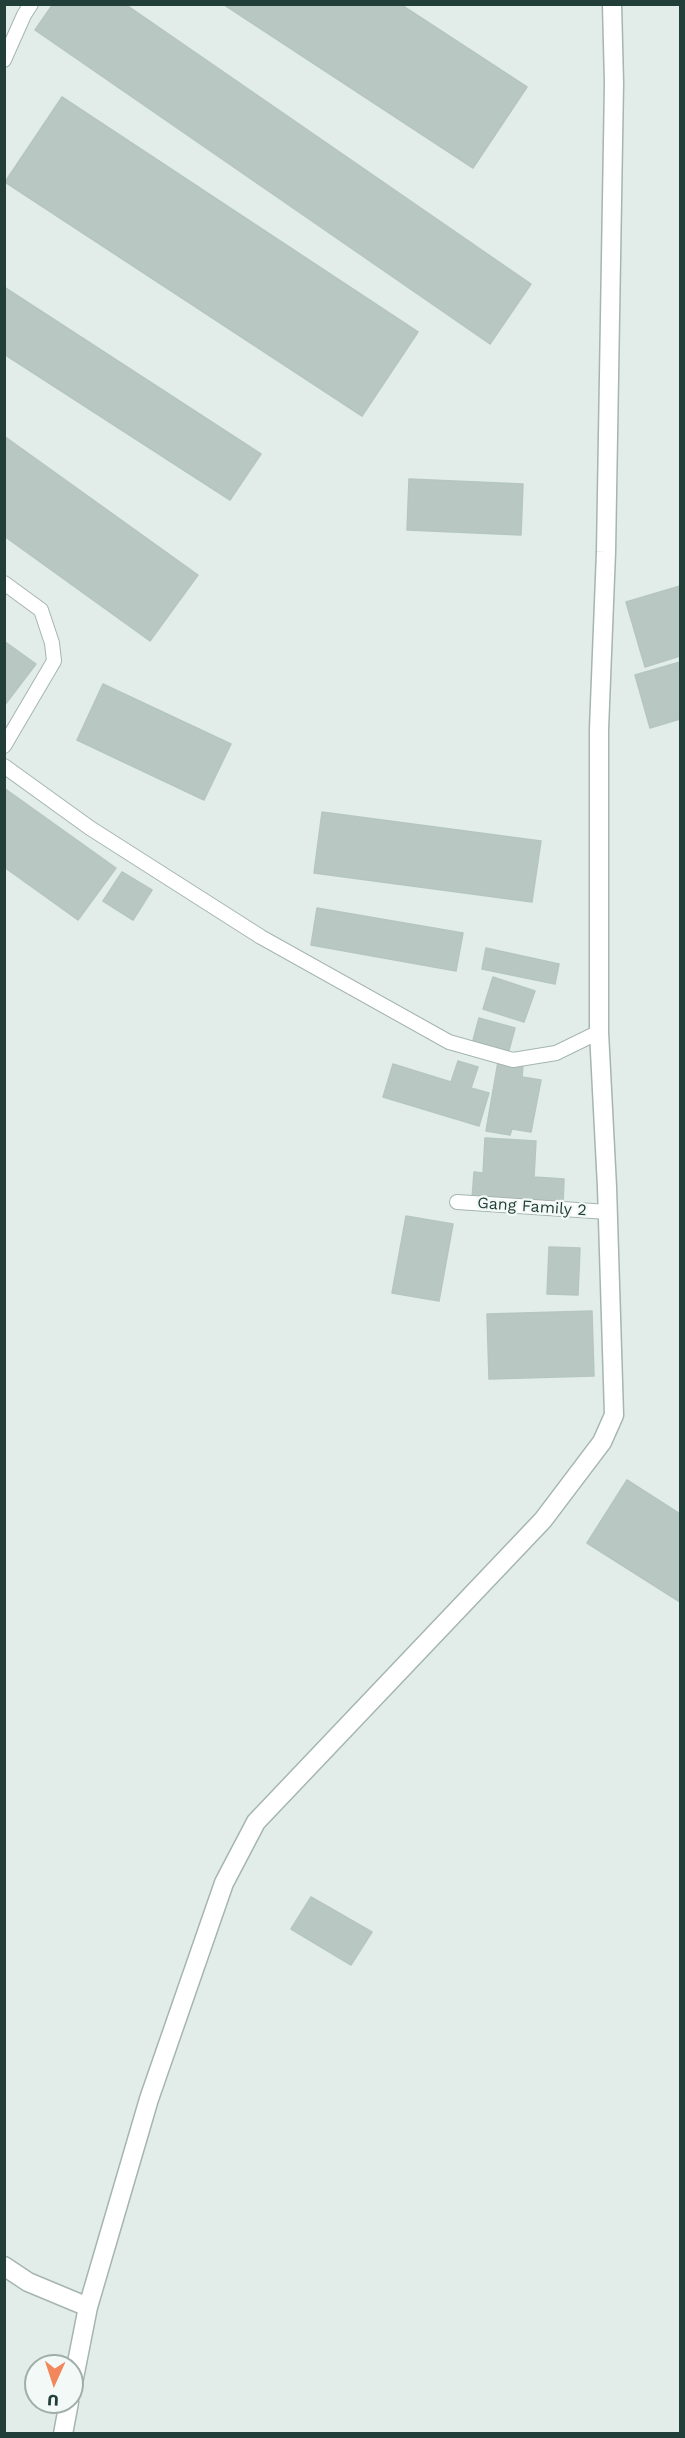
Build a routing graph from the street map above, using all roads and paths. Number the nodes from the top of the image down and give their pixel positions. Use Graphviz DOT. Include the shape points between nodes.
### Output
graph roads {
  1 [pos="31,4"];
  2 [pos="612,4"];
  3 [pos="4,60"];
  4 [pos="4,583"];
  5 [pos="4,746"];
  6 [pos="4,766"];
  7 [pos="599,1032"];
  8 [pos="457,1202"];
  9 [pos="608,1212"];
  10 [pos="4,2266"];
  11 [pos="88,2307"];
  12 [pos="79,2354"];
  13 [pos="67,2414"];
  14 [pos="63,2433"];
  1 -- 3 [label="lane"];
  2 -- 7 [label="street" via="606,552 599,729"];
  4 -- 5 [label="lane" via="41,610 54,662"];
  6 -- 7 [label="lane" via="90,828 261,937 449,1042 513,1060 556,1053"];
  7 -- 9 [label="street"];
  8 -- 9 [label="lane, Gang Family 2"];
  9 -- 11 [label="street" via="614,1415 602,1442 543,1520 256,1822 224,1883 149,2099"];
  10 -- 11 [label="street" via="28,2282"];
  11 -- 12 [label="street"];
  13 -- 14 [label="street"];
}
